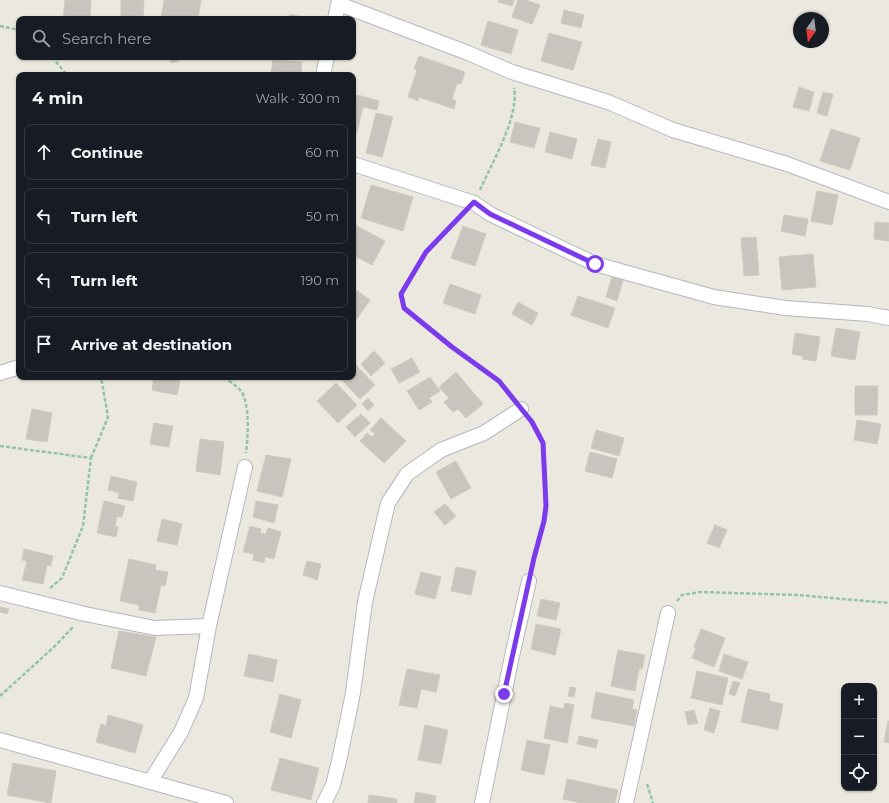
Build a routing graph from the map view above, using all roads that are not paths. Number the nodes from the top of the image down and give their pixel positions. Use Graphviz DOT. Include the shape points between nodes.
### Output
graph roads {
  1 [pos="339,2"];
  2 [pos="336,16"];
  3 [pos="326,60"];
  4 [pos="324,72"];
  5 [pos="356,165"];
  6 [pos="889,202"];
  7 [pos="889,318"];
  8 [pos="16,368"];
  9 [pos="0,372"];
  10 [pos="521,408"];
  11 [pos="245,467"];
  12 [pos="529,581"];
  13 [pos="0,592"];
  14 [pos="668,613"];
  15 [pos="209,626"];
  16 [pos="0,740"];
  17 [pos="150,782"];
  18 [pos="226,803"];
  19 [pos="324,803"];
  20 [pos="482,803"];
  21 [pos="626,803"];
  1 -- 2 [label="street"];
  1 -- 6 [label="street" via="512,72 608,102 673,130 787,164"];
  3 -- 4 [label="street"];
  5 -- 7 [label="street" via="474,202 490,214 595,264 714,297 785,308"];
  8 -- 9 [label="street"];
  10 -- 19 [label="street" via="484,433 441,450 407,474 388,503 365,602 353,693 333,786"];
  11 -- 15 [label="street"];
  12 -- 20 [label="street"];
  13 -- 15 [label="street" via="84,614 155,628"];
  14 -- 21 [label="street"];
  15 -- 17 [label="street" via="196,698 181,732"];
  16 -- 17 [label="street"];
  17 -- 18 [label="street"];
}
